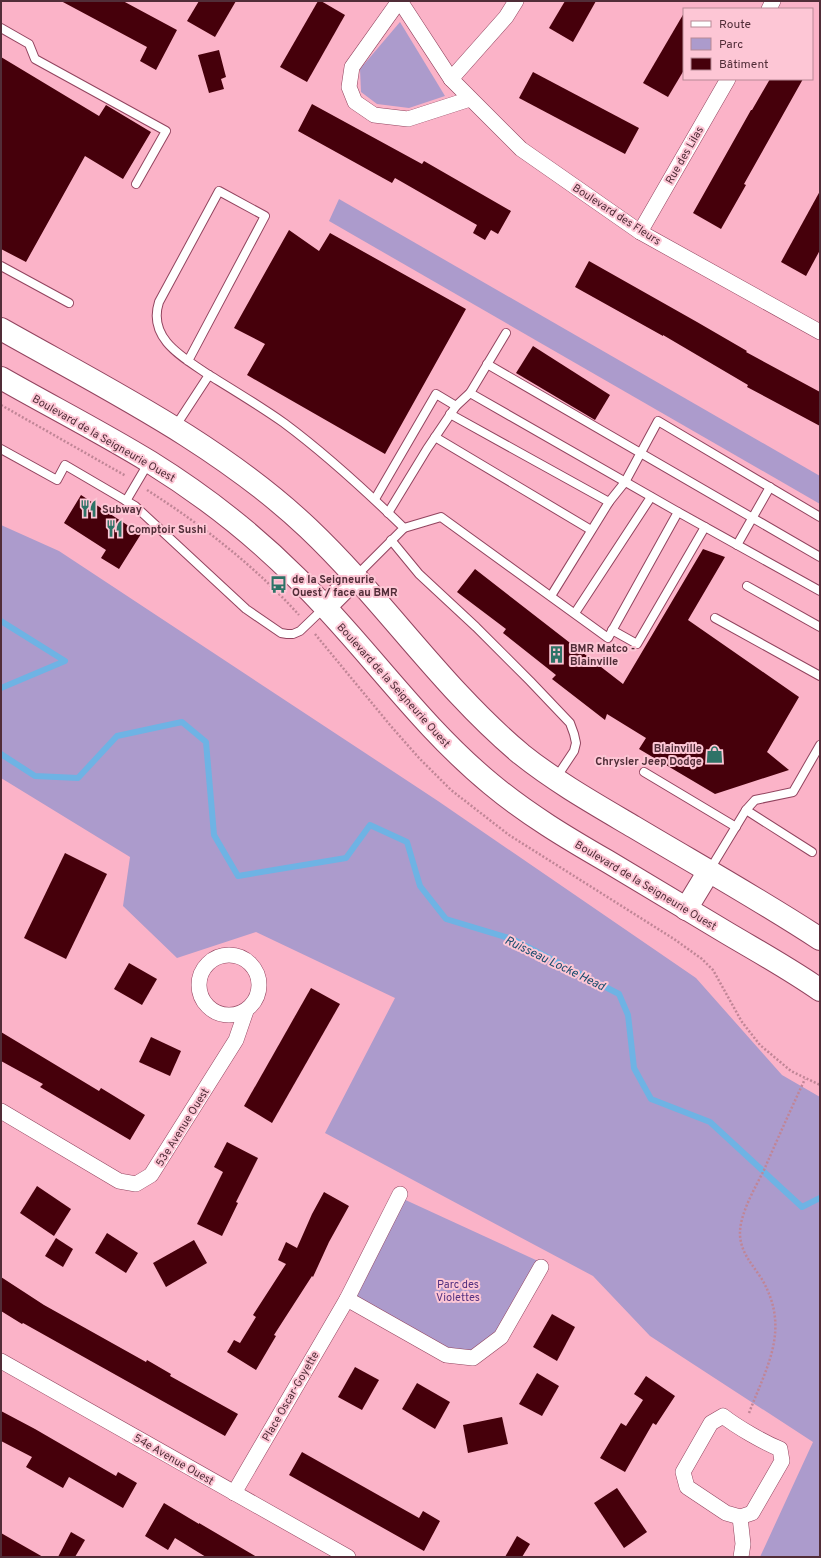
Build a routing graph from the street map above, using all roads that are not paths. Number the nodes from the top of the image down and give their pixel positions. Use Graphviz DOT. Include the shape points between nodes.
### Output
graph roads {
  1 [pos="400,1"];
  2 [pos="516,1"];
  3 [pos="1,28"];
  4 [pos="451,80"];
  5 [pos="727,80"];
  6 [pos="470,99"];
  7 [pos="136,184"];
  8 [pos="640,232"];
  9 [pos="1,266"];
  10 [pos="69,303"];
  11 [pos="1,329"];
  12 [pos="820,332"];
  13 [pos="506,333"];
  14 [pos="188,361"];
  15 [pos="487,364"];
  16 [pos="209,375"];
  17 [pos="1,378"];
  18 [pos="470,393"];
  19 [pos="456,406"];
  20 [pos="450,414"];
  21 [pos="174,428"];
  22 [pos="435,437"];
  23 [pos="1,449"];
  24 [pos="641,453"];
  25 [pos="150,462"];
  26 [pos="625,482"];
  27 [pos="770,487"];
  28 [pos="651,497"];
  29 [pos="375,499"];
  30 [pos="126,501"];
  31 [pos="609,502"];
  32 [pos="678,512"];
  33 [pos="388,513"];
  34 [pos="820,517"];
  35 [pos="752,518"];
  36 [pos="705,527"];
  37 [pos="404,528"];
  38 [pos="591,530"];
  39 [pos="392,540"];
  40 [pos="738,545"];
  41 [pos="820,557"];
  42 [pos="355,577"];
  43 [pos="747,586"];
  44 [pos="820,591"];
  45 [pos="551,596"];
  46 [pos="325,607"];
  47 [pos="575,613"];
  48 [pos="715,618"];
  49 [pos="820,627"];
  50 [pos="612,630"];
  51 [pos="820,676"];
  52 [pos="820,745"];
  53 [pos="644,772"];
  54 [pos="556,778"];
  55 [pos="746,810"];
  56 [pos="736,827"];
  57 [pos="812,852"];
  58 [pos="709,871"];
  59 [pos="686,909"];
  60 [pos="820,939"];
  61 [pos="820,990"];
  62 [pos="246,1011"];
  63 [pos="1,1111"];
  64 [pos="400,1194"];
  65 [pos="541,1267"];
  66 [pos="347,1299"];
  67 [pos="1,1361"];
  68 [pos="234,1493"];
  69 [pos="740,1517"];
  70 [pos="348,1557"];
  71 [pos="741,1557"];
  1 -- 4 [label="street, Boulevard des Fleurs"];
  1 -- 6 [label="street, Boulevard des Fleurs" via="352,67 349,87 355,102 374,115 408,119"];
  2 -- 4 [label="street" via="506,17"];
  3 -- 7 [label="lane" via="29,44 36,59 166,131"];
  4 -- 6 [label="street, Boulevard des Fleurs"];
  5 -- 8 [label="street, Rue des Lilas"];
  6 -- 8 [label="street, Boulevard des Fleurs" via="521,149"];
  8 -- 12 [label="street, Boulevard des Fleurs"];
  9 -- 10 [label="lane"];
  11 -- 21 [label="main road"];
  13 -- 15 [label="lane"];
  14 -- 14 [label="lane" via="266,216 219,191 158,308 157,322 163,339"];
  14 -- 16 [label="lane"];
  15 -- 18 [label="lane"];
  15 -- 24 [label="lane"];
  16 -- 21 [label="lane"];
  16 -- 29 [label="lane" via="285,424"];
  17 -- 25 [label="main road, Boulevard de la Seigneurie Ouest"];
  18 -- 19 [label="lane"];
  18 -- 26 [label="lane"];
  19 -- 20 [label="lane"];
  19 -- 29 [label="lane" via="436,394"];
  20 -- 22 [label="lane"];
  20 -- 31 [label="lane"];
  21 -- 42 [label="main road" via="223,459 277,500 324,543"];
  22 -- 33 [label="lane"];
  22 -- 38 [label="lane"];
  23 -- 30 [label="lane" via="57,480 65,465"];
  24 -- 26 [label="lane"];
  24 -- 27 [label="lane" via="658,422"];
  24 -- 35 [label="lane"];
  25 -- 30 [label="lane"];
  25 -- 46 [label="main road, Boulevard de la Seigneurie Ouest" via="233,520"];
  26 -- 28 [label="lane"];
  26 -- 31 [label="lane"];
  27 -- 34 [label="lane"];
  27 -- 35 [label="lane"];
  28 -- 32 [label="lane"];
  28 -- 47 [label="lane"];
  29 -- 33 [label="lane"];
  30 -- 46 [label="lane" via="246,609 281,632 293,634 300,631"];
  31 -- 38 [label="lane"];
  32 -- 36 [label="lane"];
  32 -- 50 [label="lane"];
  33 -- 37 [label="lane"];
  35 -- 40 [label="lane"];
  35 -- 41 [label="lane"];
  36 -- 40 [label="lane"];
  36 -- 50 [label="lane" via="637,644"];
  37 -- 39 [label="lane"];
  37 -- 45 [label="lane" via="441,517"];
  38 -- 45 [label="lane"];
  39 -- 42 [label="lane"];
  39 -- 54 [label="lane" via="419,574 481,632 570,723 576,743 574,752"];
  40 -- 44 [label="lane"];
  42 -- 46 [label="main road"];
  42 -- 54 [label="main road" via="474,712 524,756"];
  43 -- 49 [label="lane"];
  45 -- 47 [label="lane"];
  46 -- 59 [label="main road, Boulevard de la Seigneurie Ouest" via="434,732 489,783 550,826"];
  47 -- 50 [label="lane" via="608,638"];
  48 -- 51 [label="lane"];
  52 -- 55 [label="lane" via="793,792 754,800"];
  53 -- 56 [label="lane"];
  54 -- 58 [label="main road" via="584,798"];
  55 -- 56 [label="lane"];
  55 -- 57 [label="lane"];
  56 -- 58 [label="lane"];
  58 -- 59 [label="main road"];
  58 -- 60 [label="main road"];
  59 -- 61 [label="main road, Boulevard de la Seigneurie Ouest"];
  62 -- 62 [label="street, 53e Avenue Ouest" via="258,994 257,973 243,958 233,955 212,960 200,976 201,997 215,1012 236,1015"];
  62 -- 63 [label="street, 53e Avenue Ouest" via="236,1040 151,1175 136,1184 119,1181"];
  64 -- 66 [label="street, Place Oscar-Goyette"];
  65 -- 66 [label="street" via="502,1337 473,1358 446,1355"];
  66 -- 68 [label="street, Place Oscar-Goyette"];
  67 -- 68 [label="street, 54e Avenue Ouest"];
  68 -- 70 [label="street, 54e Avenue Ouest"];
  69 -- 69 [label="street" via="752,1513 782,1461 780,1448 770,1445 723,1416 711,1423 683,1472 687,1487 726,1513"];
  69 -- 71 [label="street" via="743,1532"];
}
